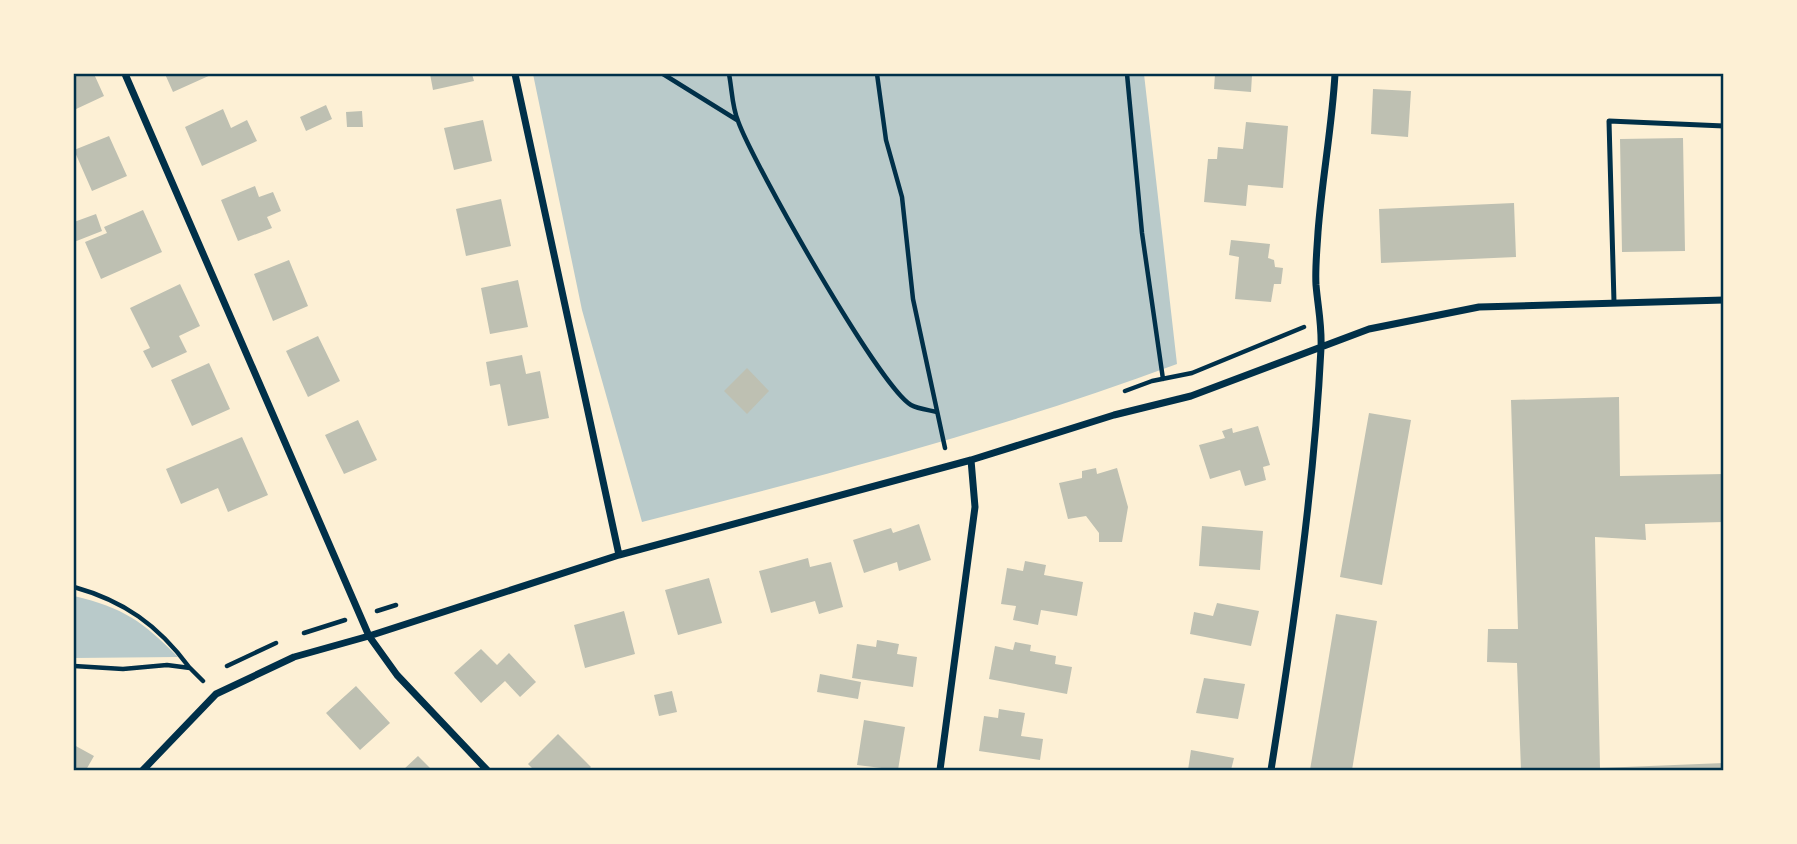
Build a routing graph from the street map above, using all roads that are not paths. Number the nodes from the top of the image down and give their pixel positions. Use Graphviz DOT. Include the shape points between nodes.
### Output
graph roads {
  1 [pos="125,74"];
  2 [pos="515,74"];
  3 [pos="1335,74"];
  4 [pos="1724,126"];
  5 [pos="1724,300"];
  6 [pos="1614,302"];
  7 [pos="1321,345"];
  8 [pos="971,460"];
  9 [pos="619,555"];
  10 [pos="369,636"];
  11 [pos="143,771"];
  12 [pos="487,771"];
  13 [pos="940,771"];
  14 [pos="1271,771"];
  1 -- 10 [label="street"];
  2 -- 9 [label="street"];
  3 -- 7 [label="street" via="1318,230"];
  4 -- 6 [label="lane" via="1609,121"];
  5 -- 6 [label="street"];
  6 -- 7 [label="street" via="1479,307 1369,329"];
  7 -- 8 [label="street" via="1191,396"];
  7 -- 14 [label="street" via="1293,632"];
  8 -- 9 [label="street"];
  8 -- 13 [label="street" via="975,507"];
  9 -- 10 [label="street"];
  10 -- 11 [label="street" via="294,657 216,694"];
  10 -- 12 [label="street" via="397,675"];
}
